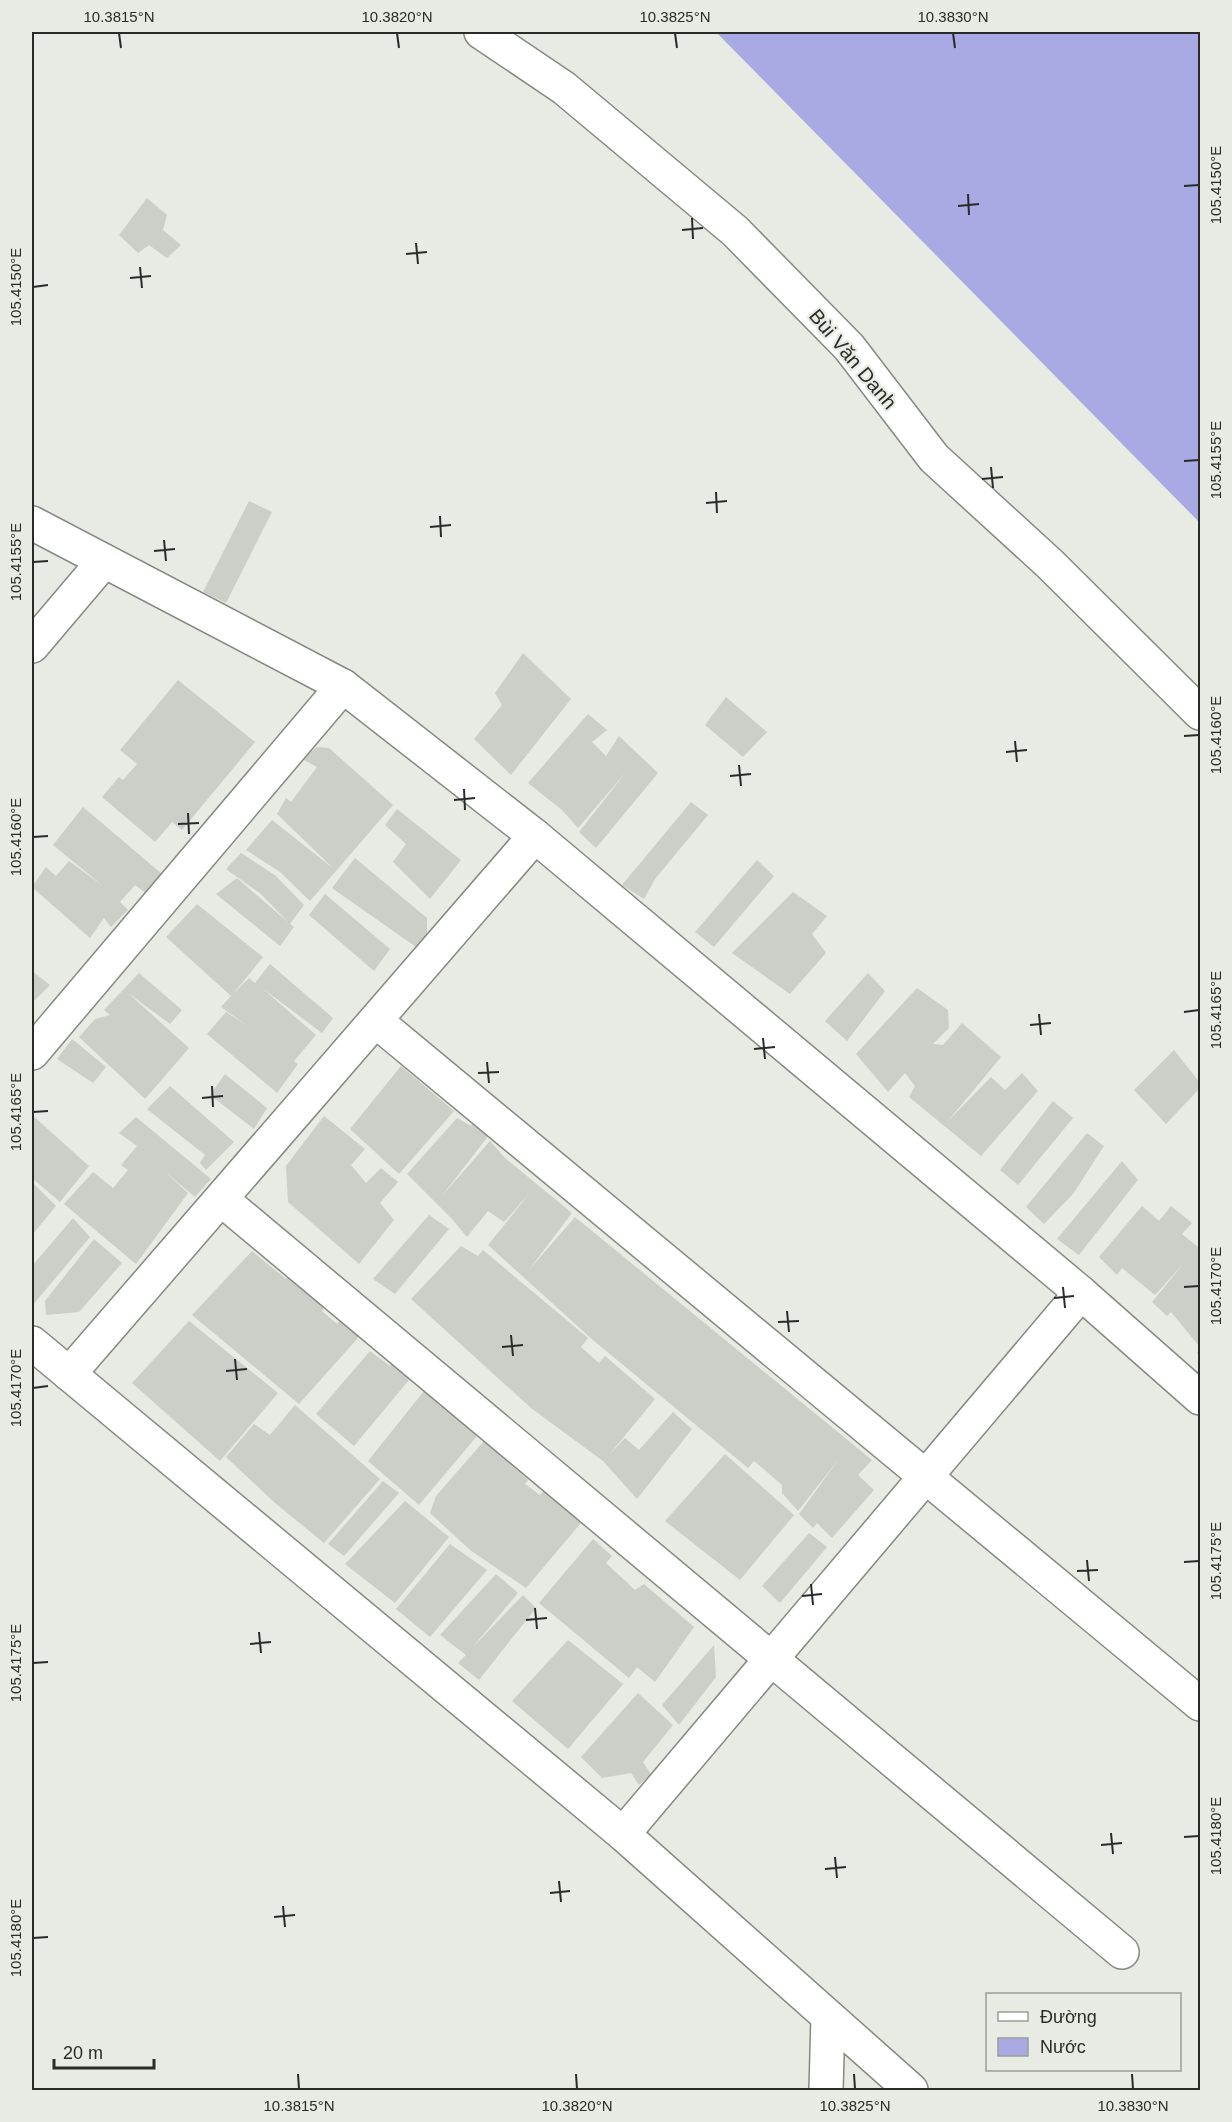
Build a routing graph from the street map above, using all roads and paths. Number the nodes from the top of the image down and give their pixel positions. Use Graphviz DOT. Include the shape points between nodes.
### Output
graph roads {
  1 [pos="481,32"];
  2 [pos="32,523"];
  3 [pos="104,561"];
  4 [pos="32,646"];
  5 [pos="343,686"];
  6 [pos="1200,713"];
  7 [pos="536,836"];
  8 [pos="376,1021"];
  9 [pos="32,1053"];
  10 [pos="221,1199"];
  11 [pos="1081,1293"];
  12 [pos="32,1343"];
  13 [pos="69,1374"];
  14 [pos="1200,1398"];
  15 [pos="926,1476"];
  16 [pos="771,1658"];
  17 [pos="1200,1704"];
  18 [pos="623,1834"];
  19 [pos="1122,1952"];
  20 [pos="828,2017"];
  21 [pos="826,2091"];
  22 [pos="911,2091"];
  1 -- 6 [label="street, Bùi Văn Danh" via="564,88 735,231 849,347 934,458 1050,564"];
  2 -- 3 [label="street"];
  3 -- 4 [label="street"];
  3 -- 5 [label="street"];
  5 -- 7 [label="street"];
  5 -- 9 [label="street"];
  7 -- 8 [label="street"];
  7 -- 11 [label="street"];
  8 -- 10 [label="street"];
  8 -- 15 [label="street"];
  10 -- 13 [label="street"];
  10 -- 16 [label="street"];
  11 -- 14 [label="street"];
  11 -- 15 [label="street"];
  12 -- 13 [label="street"];
  13 -- 18 [label="street"];
  15 -- 16 [label="street"];
  15 -- 17 [label="street"];
  16 -- 18 [label="street"];
  16 -- 19 [label="street"];
  18 -- 20 [label="street"];
  20 -- 21 [label="street"];
  20 -- 22 [label="street"];
}
